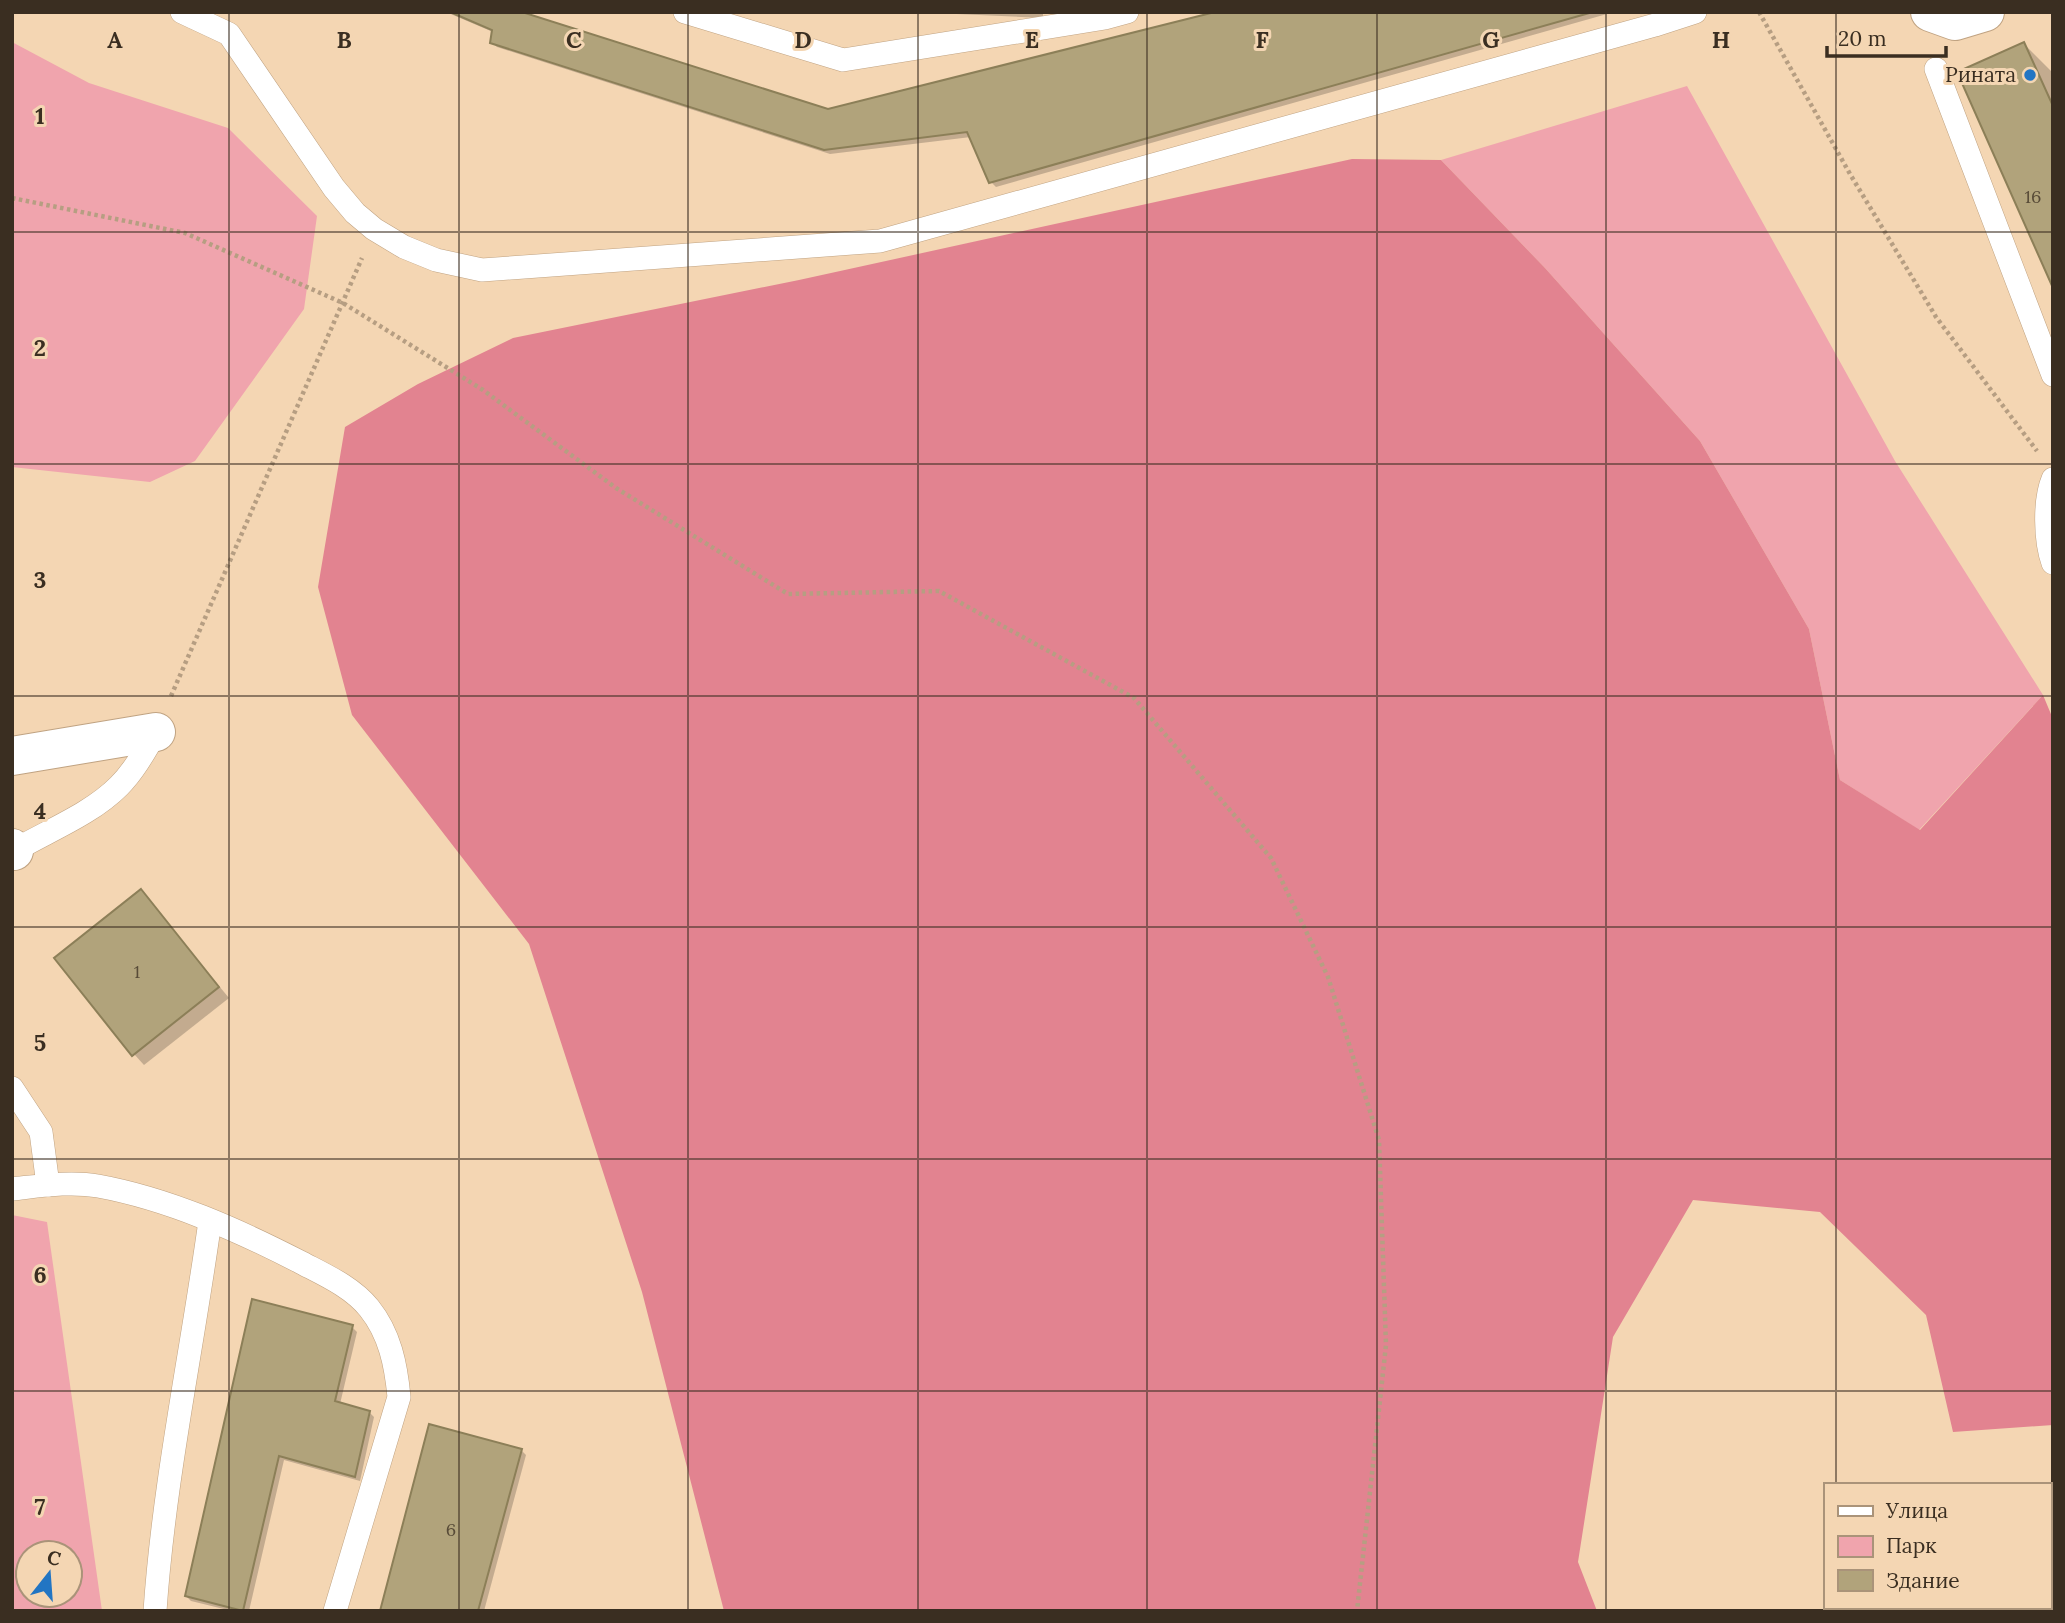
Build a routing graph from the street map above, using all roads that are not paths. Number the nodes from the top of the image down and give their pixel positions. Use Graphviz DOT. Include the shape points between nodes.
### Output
graph roads {
  1 [pos="182,12"];
  2 [pos="685,12"];
  3 [pos="1127,12"];
  4 [pos="1695,12"];
  5 [pos="1930,12"];
  6 [pos="1984,12"];
  7 [pos="1936,69"];
  8 [pos="2053,375"];
  9 [pos="2053,479"];
  10 [pos="2053,563"];
  11 [pos="156,732"];
  12 [pos="12,756"];
  13 [pos="13,850"];
  14 [pos="12,1088"];
  15 [pos="48,1185"];
  16 [pos="12,1189"];
  17 [pos="210,1221"];
  18 [pos="155,1611"];
  19 [pos="335,1611"];
  1 -- 4 [label="lane" via="229,34 355,213 404,247 482,270 880,241"];
  2 -- 3 [label="lane" via="843,60"];
  5 -- 6 [label="street" via="1955,21"];
  7 -- 8 [label="lane"];
  9 -- 10 [label="lane" via="2048,490 2048,549"];
  11 -- 12 [label="street"];
  11 -- 13 [label="lane" via="118,786 93,807"];
  14 -- 15 [label="lane" via="41,1132"];
  15 -- 16 [label="lane"];
  15 -- 17 [label="lane" via="95,1186 149,1198"];
  17 -- 18 [label="lane" via="160,1541"];
  17 -- 19 [label="lane" via="338,1282 367,1306 385,1334 396,1367 399,1398"];
}
